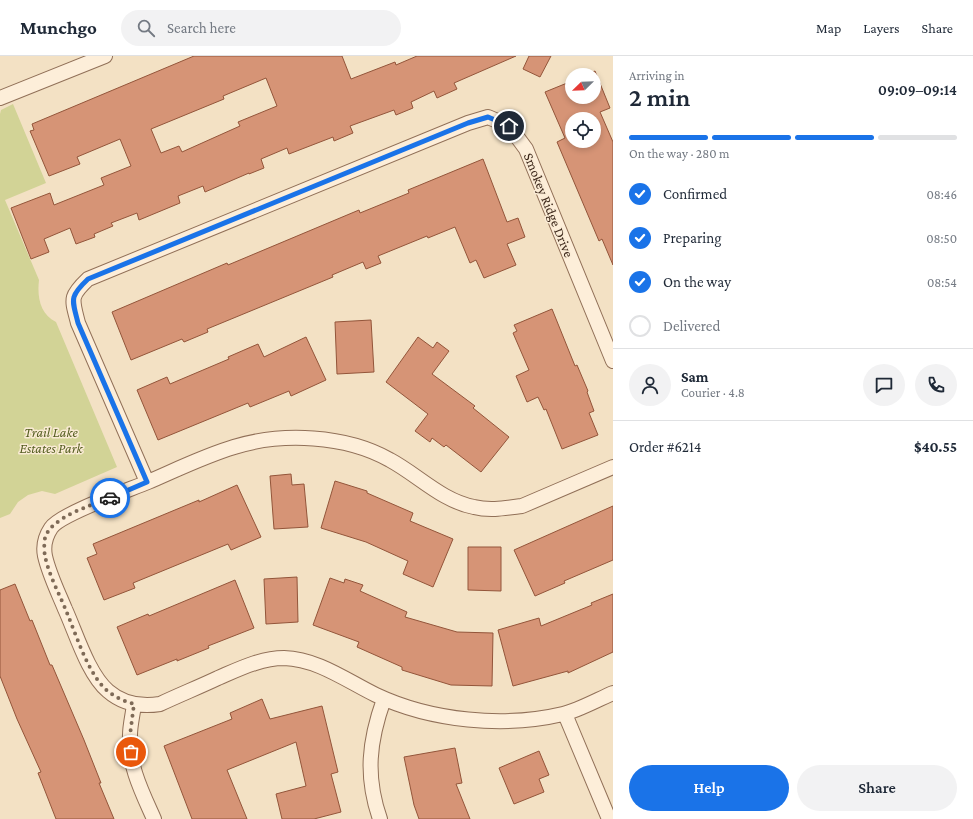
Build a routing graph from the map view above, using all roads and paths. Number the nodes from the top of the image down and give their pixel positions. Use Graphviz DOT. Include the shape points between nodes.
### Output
graph roads {
  1 [pos="105,56"];
  2 [pos="0,98"];
  3 [pos="613,360"];
  4 [pos="613,467"];
  5 [pos="147,482"];
  6 [pos="613,693"];
  7 [pos="384,699"];
  8 [pos="134,704"];
  9 [pos="565,714"];
  10 [pos="154,819"];
  11 [pos="380,819"];
  12 [pos="609,819"];
  1 -- 2 [label="street"];
  3 -- 5 [label="street, Smokey Ridge Drive" via="526,149 509,126 488,117 88,279 76,290 72,301 78,323"];
  4 -- 5 [label="street" via="522,506 488,509 451,499 389,459 372,452 330,440 289,437 234,446"];
  5 -- 8 [label="street" via="65,517 52,526 45,538 45,556 50,572 91,667 108,691 120,700"];
  6 -- 9 [label="street"];
  7 -- 8 [label="street" via="315,664 283,658 249,665 160,704"];
  7 -- 9 [label="street" via="424,712 476,720 501,721"];
  7 -- 11 [label="street" via="373,732 370,763 372,791"];
  8 -- 10 [label="street" via="130,735 131,752 139,785"];
  9 -- 12 [label="street"];
}
